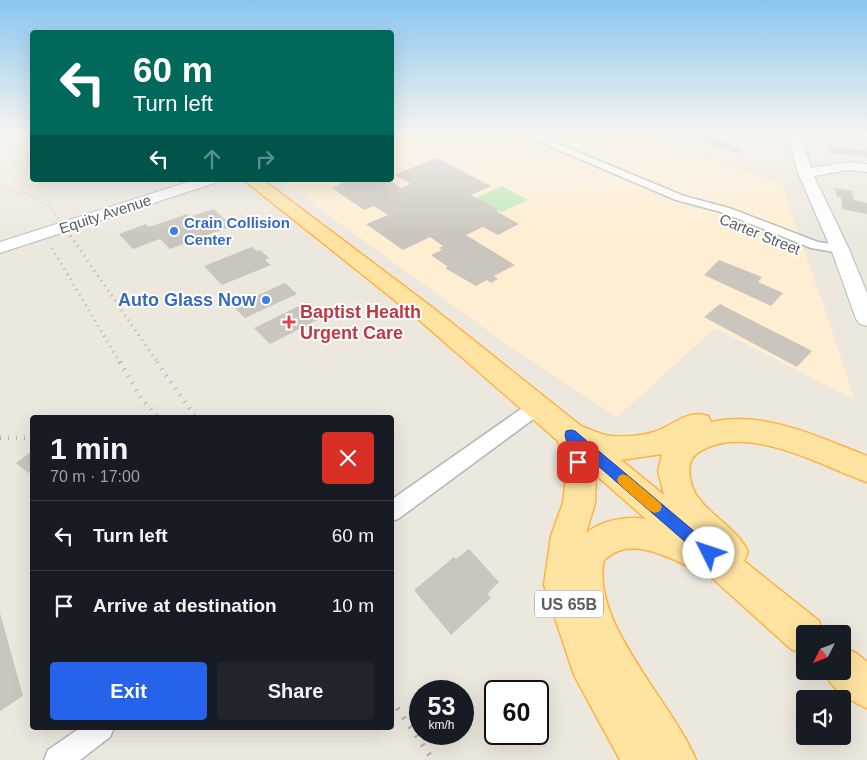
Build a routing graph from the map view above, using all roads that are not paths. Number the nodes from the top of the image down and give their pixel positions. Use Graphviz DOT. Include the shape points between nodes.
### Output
graph roads {
  1 [pos="609,168"];
  2 [pos="803,168"];
  3 [pos="832,168"];
  4 [pos="804,173"];
  5 [pos="204,182"];
  6 [pos="255,182"];
  7 [pos="0,248"];
  8 [pos="842,255"];
  9 [pos="867,319"];
  10 [pos="537,407"];
  11 [pos="571,435"];
  12 [pos="866,462"];
  13 [pos="394,510"];
  14 [pos="723,565"];
  15 [pos="798,625"];
  16 [pos="796,626"];
  17 [pos="851,675"];
  18 [pos="867,688"];
  19 [pos="98,730"];
  20 [pos="58,760"];
  21 [pos="644,760"];
  22 [pos="674,760"];
  1 -- 8 [label="street, Carter Street" via="794,249"];
  2 -- 4 [label="main road"];
  3 -- 4 [label="main road"];
  4 -- 8 [label="main road"];
  5 -- 7 [label="main road, Equity Avenue"];
  6 -- 10 [label="main road" via="425,313"];
  8 -- 9 [label="main road"];
  10 -- 11 [label="main road"];
  10 -- 13 [label="street"];
  11 -- 12 [label="main road" via="610,448 642,446 660,443 711,418 744,419 818,437"];
  11 -- 14 [label="main road"];
  11 -- 21 [label="main road, US 65B" via="581,475 579,503 568,536 562,585 588,661"];
  12 -- 15 [label="main road" via="763,433 729,430 701,435 681,448 672,468 677,490 691,510"];
  14 -- 16 [label="main road"];
  14 -- 22 [label="main road" via="665,539 636,534 608,538 590,551 583,574 587,599 609,654"];
  17 -- 18 [label="main road"];
  19 -- 20 [label="street"];
}
